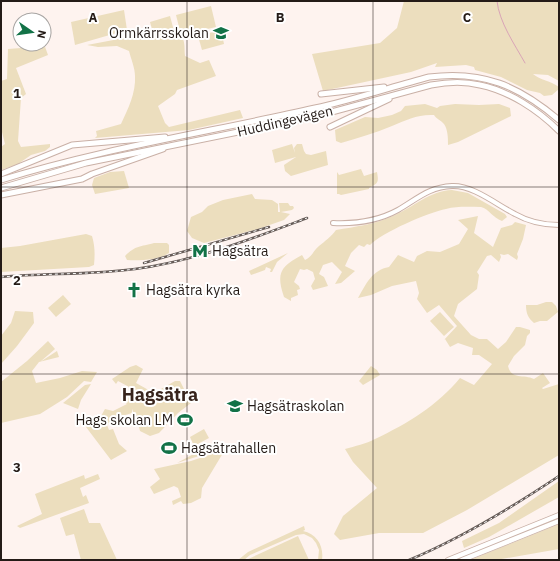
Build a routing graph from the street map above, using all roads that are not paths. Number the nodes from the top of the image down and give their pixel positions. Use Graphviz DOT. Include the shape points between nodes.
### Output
graph roads {
  1 [pos="401,84"];
  2 [pos="409,90"];
  3 [pos="321,94"];
  4 [pos="559,120"];
  5 [pos="330,127"];
  6 [pos="559,131"];
  7 [pos="176,137"];
  8 [pos="167,147"];
  9 [pos="1,174"];
  10 [pos="1,180"];
  11 [pos="1,188"];
  12 [pos="1,194"];
  13 [pos="333,224"];
  14 [pos="559,225"];
  15 [pos="559,515"];
  16 [pos="559,521"];
  17 [pos="448,560"];
  18 [pos="462,560"];
  1 -- 3 [label="main road"];
  1 -- 4 [label="main road, Huddingevägen" via="447,75 482,78 530,97"];
  1 -- 7 [label="main road, Huddingevägen" via="333,104"];
  2 -- 5 [label="main road"];
  2 -- 6 [label="main road, Huddingevägen" via="447,82 480,85 525,104"];
  2 -- 8 [label="main road, Huddingevägen" via="318,116"];
  7 -- 9 [label="main road" via="72,145"];
  7 -- 10 [label="main road, Huddingevägen" via="59,163"];
  8 -- 11 [label="main road, Huddingevägen" via="86,163"];
  8 -- 12 [label="main road" via="82,179"];
  13 -- 14 [label="street" via="375,219 397,210 432,189 453,186 471,190 527,220"];
  15 -- 17 [label="main road"];
  16 -- 18 [label="main road"];
}
